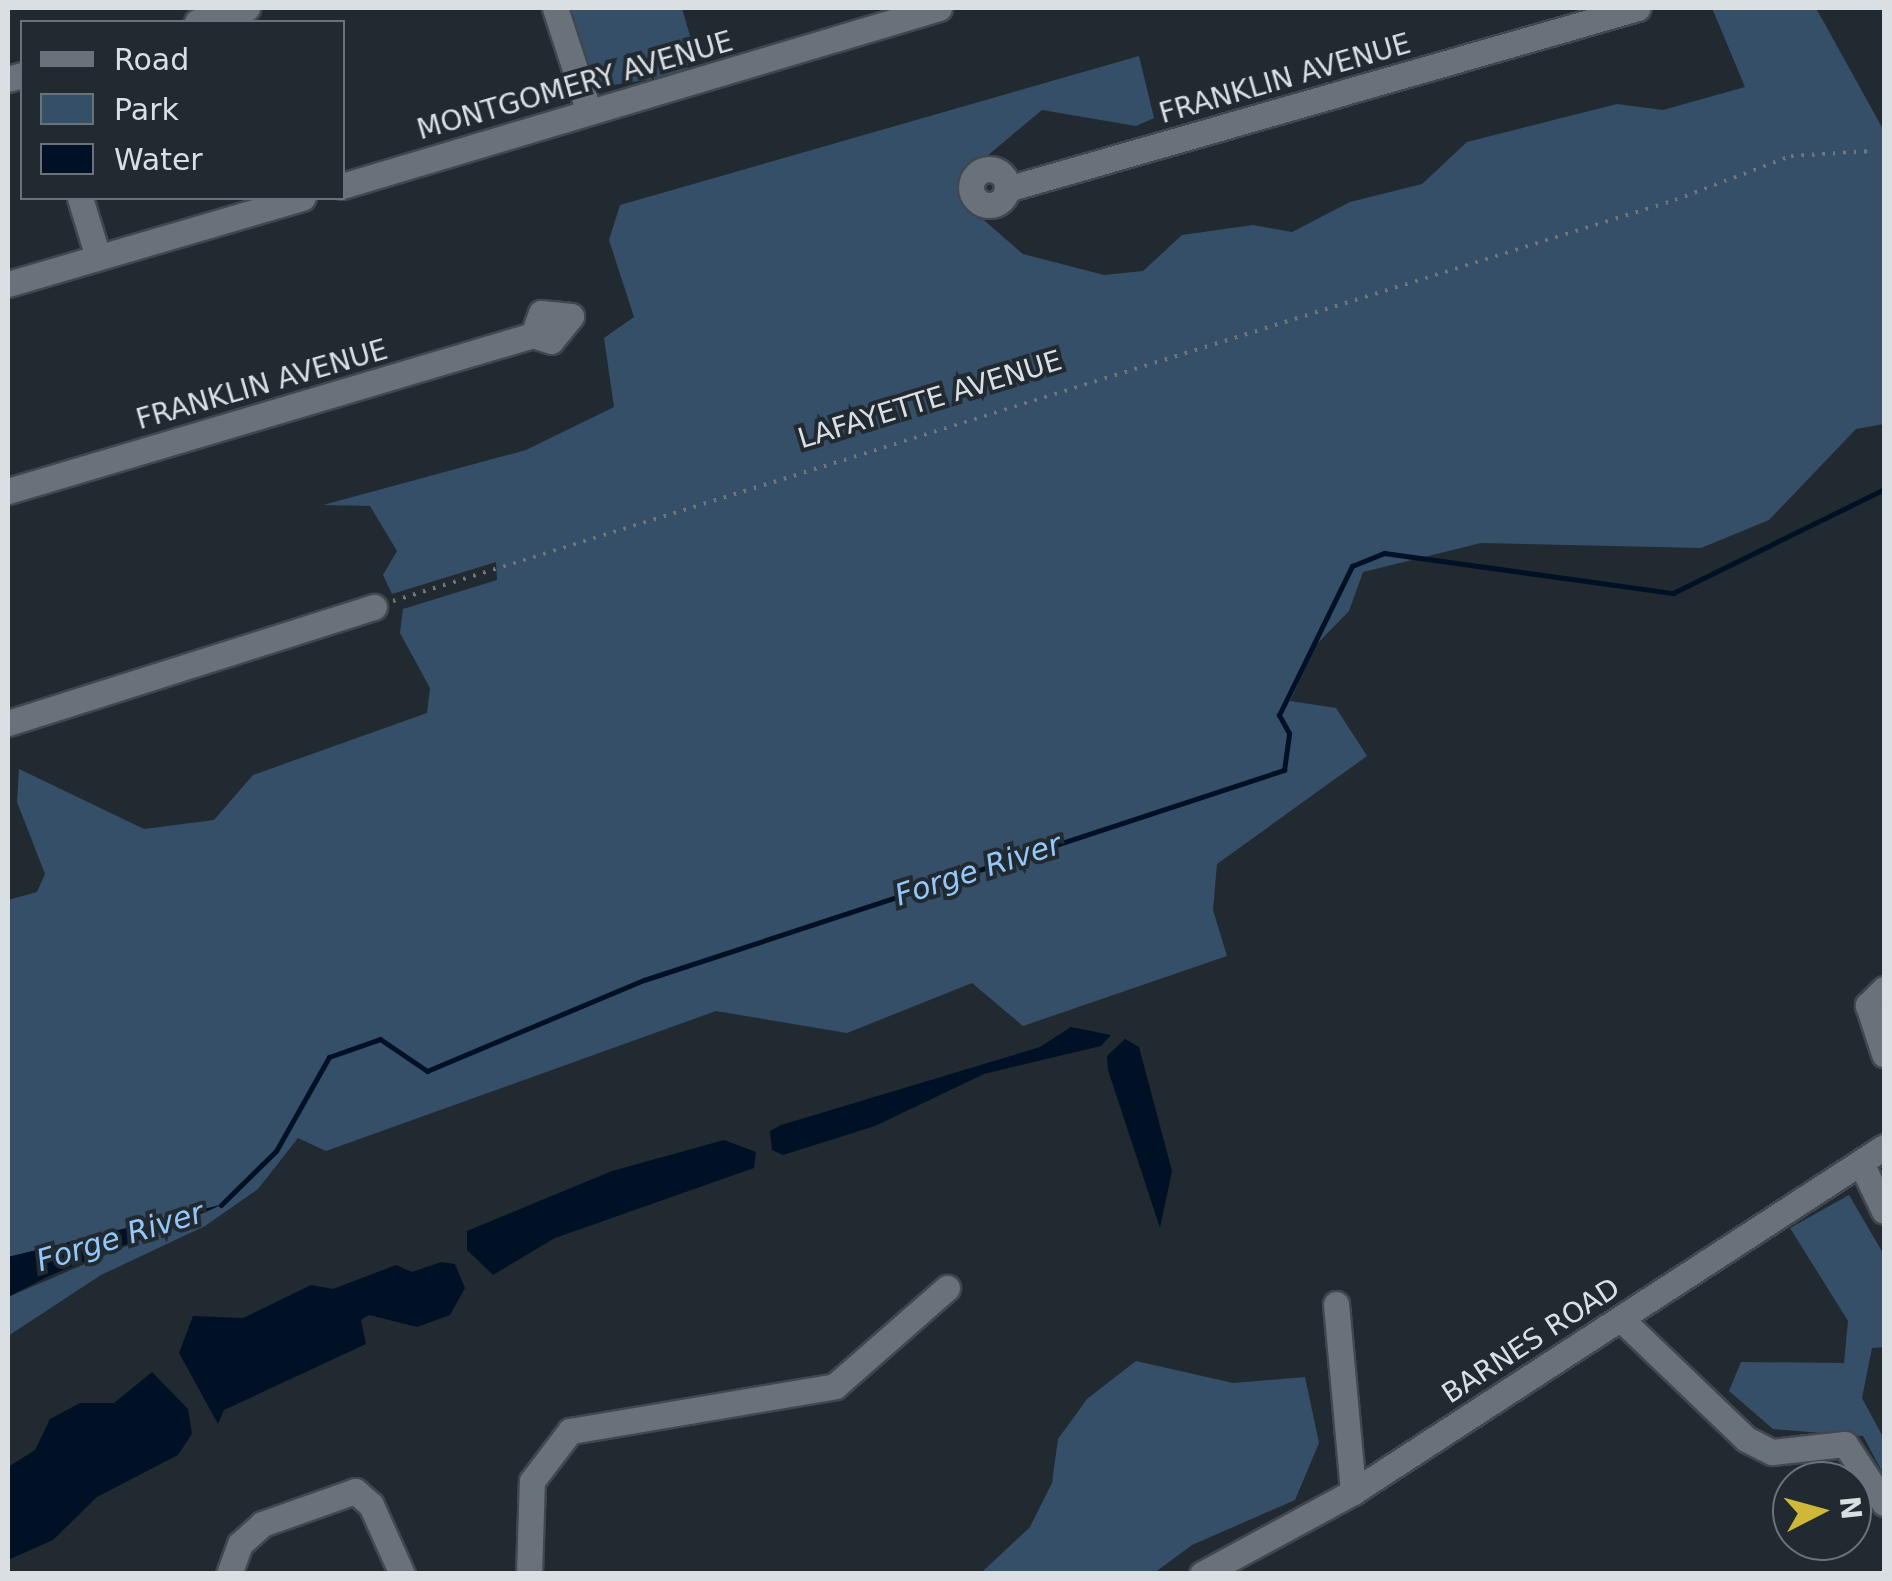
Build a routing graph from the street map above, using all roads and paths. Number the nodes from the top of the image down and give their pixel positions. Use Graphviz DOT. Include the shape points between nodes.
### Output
graph roads {
  1 [pos="247,8"];
  2 [pos="555,8"];
  3 [pos="940,8"];
  4 [pos="1626,9"];
  5 [pos="204,20"];
  6 [pos="588,112"];
  7 [pos="1871,150"];
  8 [pos="345,185"];
  9 [pos="1007,190"];
  10 [pos="81,200"];
  11 [pos="296,200"];
  12 [pos="98,257"];
  13 [pos="8,284"];
  14 [pos="533,336"];
  15 [pos="8,491"];
  16 [pos="374,606"];
  17 [pos="8,723"];
  18 [pos="1884,989"];
  19 [pos="1884,1054"];
  20 [pos="1884,1147"];
  21 [pos="1861,1163"];
  22 [pos="1884,1210"];
  23 [pos="947,1288"];
  24 [pos="1336,1304"];
  25 [pos="1621,1319"];
  26 [pos="1353,1492"];
  27 [pos="1884,1504"];
  28 [pos="229,1574"];
  29 [pos="402,1574"];
  30 [pos="529,1574"];
  31 [pos="1202,1574"];
  1 -- 5 [label="street"];
  2 -- 6 [label="street"];
  3 -- 6 [label="street, MONTGOMERY AVENUE"];
  4 -- 9 [label="street, FRANKLIN AVENUE"];
  6 -- 8 [label="street, MONTGOMERY AVENUE"];
  7 -- 16 [label="path, LAFAYETTE AVENUE" via="1791,156 1675,200"];
  10 -- 12 [label="street"];
  11 -- 12 [label="street"];
  12 -- 13 [label="street"];
  14 -- 15 [label="street, FRANKLIN AVENUE"];
  16 -- 17 [label="street"];
  18 -- 19 [label="street" via="1868,1005"];
  20 -- 21 [label="street, BARNES ROAD"];
  21 -- 22 [label="street"];
  21 -- 25 [label="street, BARNES ROAD"];
  23 -- 30 [label="street" via="835,1386 570,1431 532,1481"];
  24 -- 26 [label="street"];
  25 -- 26 [label="street, BARNES ROAD"];
  25 -- 27 [label="street" via="1746,1439 1772,1452 1845,1444"];
  26 -- 31 [label="street, BARNES ROAD"];
  28 -- 29 [label="street" via="240,1544 262,1524 355,1492 372,1506"];
}
